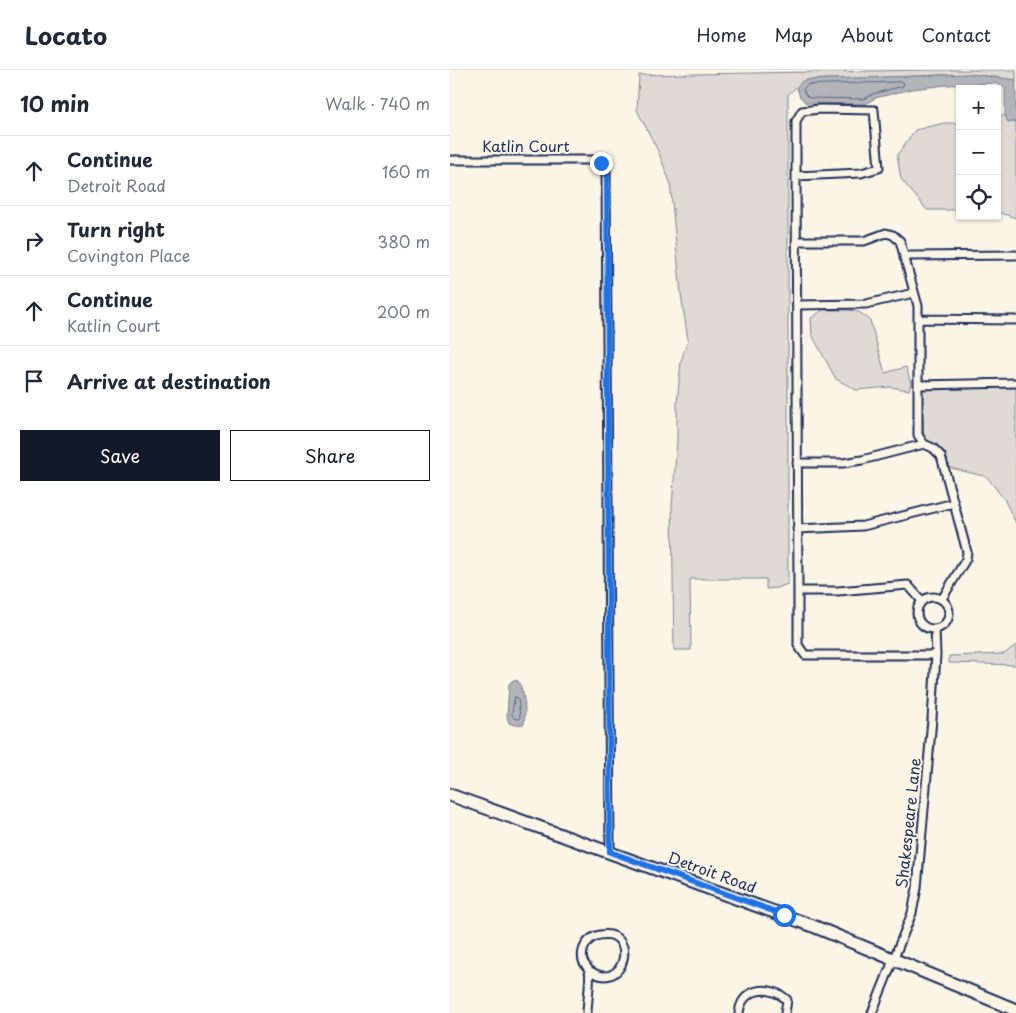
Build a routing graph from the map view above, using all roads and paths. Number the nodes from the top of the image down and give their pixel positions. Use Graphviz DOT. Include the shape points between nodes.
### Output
graph roads {
  1 [pos="450,160"];
  2 [pos="796,176"];
  3 [pos="796,241"];
  4 [pos="1016,255"];
  5 [pos="904,258"];
  6 [pos="914,293"];
  7 [pos="797,305"];
  8 [pos="918,319"];
  9 [pos="1016,320"];
  10 [pos="1016,383"];
  11 [pos="918,385"];
  12 [pos="924,444"];
  13 [pos="797,464"];
  14 [pos="954,503"];
  15 [pos="798,529"];
  16 [pos="798,591"];
  17 [pos="942,599"];
  18 [pos="922,601"];
  19 [pos="935,629"];
  20 [pos="936,655"];
  21 [pos="450,795"];
  22 [pos="610,852"];
  23 [pos="893,959"];
  24 [pos="589,970"];
  25 [pos="1016,1010"];
  26 [pos="586,1013"];
  27 [pos="739,1013"];
  28 [pos="785,1013"];
  29 [pos="872,1013"];
  1 -- 22 [label="street, Katlin Court" via="594,160 607,171"];
  2 -- 2 [label="street" via="796,121 802,111 874,110 879,168 861,173"];
  2 -- 3 [label="street"];
  3 -- 5 [label="street" via="864,241 886,233 900,241"];
  3 -- 7 [label="street"];
  4 -- 5 [label="street"];
  5 -- 6 [label="street"];
  6 -- 7 [label="street" via="866,304"];
  6 -- 8 [label="street"];
  7 -- 13 [label="street"];
  8 -- 9 [label="street"];
  8 -- 11 [label="street"];
  10 -- 11 [label="street"];
  11 -- 12 [label="street" via="918,435"];
  12 -- 13 [label="street" via="843,463"];
  12 -- 14 [label="street" via="941,456"];
  13 -- 15 [label="street"];
  14 -- 15 [label="street" via="863,526"];
  14 -- 17 [label="street" via="967,552"];
  15 -- 16 [label="street"];
  16 -- 18 [label="street" via="838,592 908,585"];
  16 -- 20 [label="street" via="798,645 805,655"];
  17 -- 18 [label="street" via="932,597"];
  17 -- 19 [label="street" via="949,616 945,624"];
  18 -- 19 [label="street" via="917,612 919,620 927,628"];
  19 -- 20 [label="street, Shakespeare Lane"];
  20 -- 23 [label="street, Shakespeare Lane" via="920,874 912,913"];
  21 -- 22 [label="main road, Detroit Road"];
  22 -- 23 [label="main road, Detroit Road" via="813,926"];
  23 -- 25 [label="main road, Detroit Road"];
  23 -- 29 [label="street, Shakespeare Lane"];
  24 -- 24 [label="street" via="605,976 620,967 624,950 618,940 607,934 590,939 582,954"];
  24 -- 26 [label="street"];
  27 -- 28 [label="street" via="746,995 763,991 788,1000"];
}
